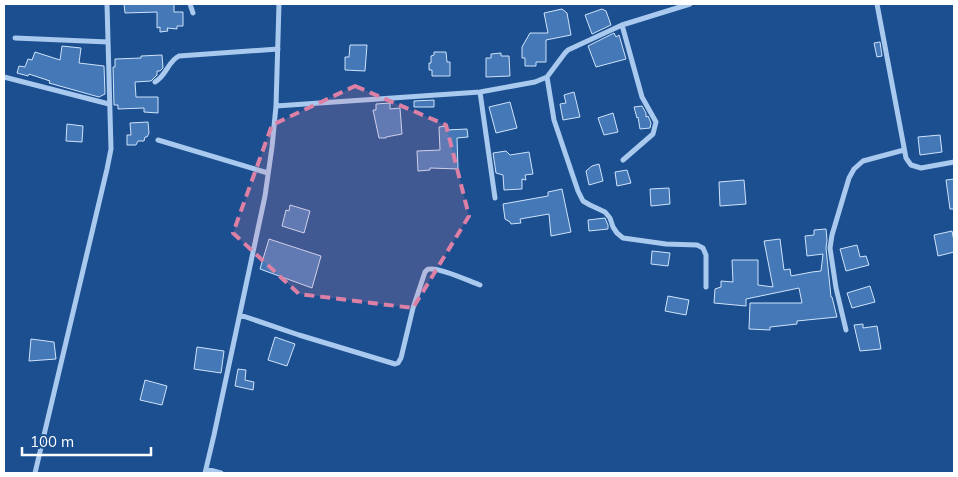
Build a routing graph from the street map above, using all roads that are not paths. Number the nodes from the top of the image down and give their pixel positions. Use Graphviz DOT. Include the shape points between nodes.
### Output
graph roads {
  1 [pos="107,4"];
  2 [pos="190,4"];
  3 [pos="279,4"];
  4 [pos="690,4"];
  5 [pos="877,4"];
  6 [pos="682,5"];
  7 [pos="193,13"];
  8 [pos="622,26"];
  9 [pos="15,38"];
  10 [pos="108,42"];
  11 [pos="278,49"];
  12 [pos="4,77"];
  13 [pos="547,77"];
  14 [pos="155,82"];
  15 [pos="480,92"];
  16 [pos="109,104"];
  17 [pos="276,106"];
  18 [pos="158,140"];
  19 [pos="904,150"];
  20 [pos="623,160"];
  21 [pos="954,162"];
  22 [pos="268,173"];
  23 [pos="495,198"];
  24 [pos="480,285"];
  25 [pos="706,287"];
  26 [pos="240,315"];
  27 [pos="846,330"];
  28 [pos="206,471"];
  29 [pos="35,473"];
  30 [pos="221,473"];
  1 -- 10 [label="street"];
  2 -- 7 [label="street"];
  3 -- 11 [label="street"];
  4 -- 6 [label="street"];
  5 -- 19 [label="street"];
  6 -- 8 [label="street"];
  8 -- 13 [label="street" via="568,50"];
  8 -- 20 [label="street" via="642,97 656,122 653,134"];
  9 -- 10 [label="street"];
  10 -- 16 [label="street"];
  11 -- 14 [label="street" via="179,56"];
  11 -- 17 [label="street"];
  12 -- 16 [label="street"];
  13 -- 15 [label="street"];
  13 -- 25 [label="street" via="554,120 583,200 605,212 623,238 703,248"];
  15 -- 17 [label="street"];
  15 -- 23 [label="street"];
  16 -- 29 [label="street" via="111,149 108,169"];
  17 -- 22 [label="street"];
  18 -- 22 [label="street"];
  19 -- 21 [label="street" via="911,165 920,168"];
  19 -- 27 [label="street" via="862,161 854,168 846,187 830,248"];
  22 -- 26 [label="street"];
  24 -- 26 [label="street" via="438,270 427,270 413,308 401,358 395,364"];
  26 -- 28 [label="street"];
  28 -- 30 [label="street"];
}
